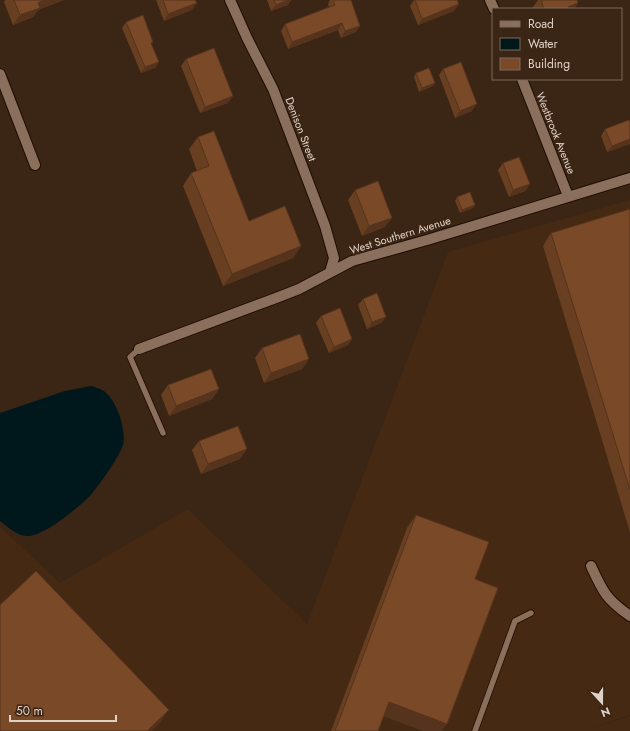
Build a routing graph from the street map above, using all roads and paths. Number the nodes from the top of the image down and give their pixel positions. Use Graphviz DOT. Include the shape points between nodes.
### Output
graph roads {
  1 [pos="230,0"];
  2 [pos="0,74"];
  3 [pos="522,80"];
  4 [pos="35,165"];
  5 [pos="630,178"];
  6 [pos="568,196"];
  7 [pos="330,272"];
  8 [pos="139,349"];
  9 [pos="163,433"];
  10 [pos="591,566"];
  11 [pos="531,613"];
  12 [pos="630,616"];
  13 [pos="475,731"];
  1 -- 7 [label="street, Denison Street" via="273,88 325,226 334,258"];
  2 -- 4 [label="street"];
  3 -- 6 [label="street, Westbrook Avenue"];
  5 -- 6 [label="street, West Southern Avenue"];
  6 -- 7 [label="street, West Southern Avenue" via="352,261"];
  7 -- 8 [label="street, West Southern Avenue" via="276,298"];
  8 -- 9 [label="lane" via="130,357"];
  10 -- 12 [label="street" via="604,594 615,606"];
  11 -- 13 [label="lane" via="515,621"];
}
